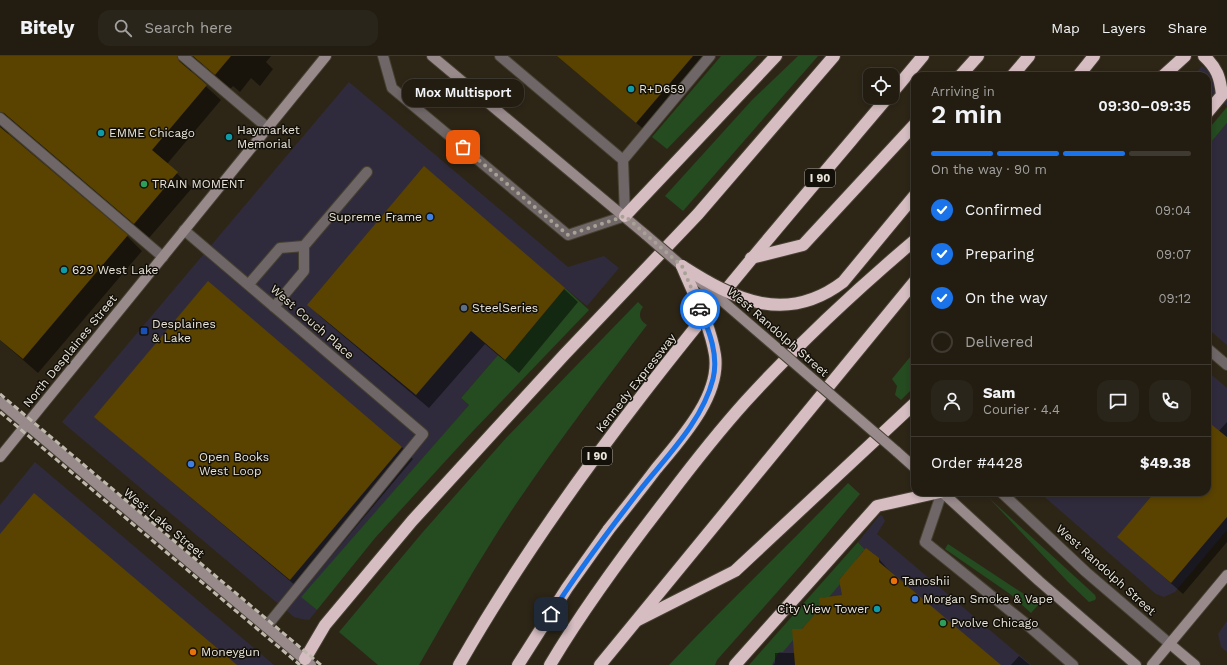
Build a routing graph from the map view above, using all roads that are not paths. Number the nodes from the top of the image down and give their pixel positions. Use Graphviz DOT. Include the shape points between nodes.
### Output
graph roads {
  1 [pos="183,56"];
  2 [pos="326,56"];
  3 [pos="383,56"];
  4 [pos="432,56"];
  5 [pos="500,56"];
  6 [pos="710,56"];
  7 [pos="776,56"];
  8 [pos="834,56"];
  9 [pos="923,56"];
  10 [pos="978,56"];
  11 [pos="1029,56"];
  12 [pos="1094,56"];
  13 [pos="1185,56"];
  14 [pos="1206,58"];
  15 [pos="964,72"];
  16 [pos="1015,72"];
  17 [pos="1081,72"];
  18 [pos="1167,72"];
  19 [pos="899,85"];
  20 [pos="882,104"];
  21 [pos="1211,108"];
  22 [pos="0,118"];
  23 [pos="268,128"];
  24 [pos="911,128"];
  25 [pos="623,160"];
  26 [pos="367,172"];
  27 [pos="911,200"];
  28 [pos="625,216"];
  29 [pos="184,230"];
  30 [pos="911,243"];
  31 [pos="304,246"];
  32 [pos="163,257"];
  33 [pos="751,258"];
  34 [pos="682,266"];
  35 [pos="248,284"];
  36 [pos="911,286"];
  37 [pos="274,307"];
  38 [pos="1211,351"];
  39 [pos="1227,365"];
  40 [pos="0,402"];
  41 [pos="911,407"];
  42 [pos="26,424"];
  43 [pos="0,457"];
  44 [pos="911,464"];
  45 [pos="923,496"];
  46 [pos="940,496"];
  47 [pos="945,496"];
  48 [pos="1005,496"];
  49 [pos="1227,575"];
  50 [pos="634,622"];
  51 [pos="266,627"];
  52 [pos="1170,644"];
  53 [pos="306,663"];
  54 [pos="459,665"];
  55 [pos="518,665"];
  56 [pos="550,665"];
  57 [pos="600,665"];
  58 [pos="735,665"];
  59 [pos="1074,665"];
  60 [pos="1136,665"];
  61 [pos="1152,665"];
  62 [pos="1195,665"];
  1 -- 23 [label="street"];
  2 -- 23 [label="main road, North Desplaines Street"];
  3 -- 28 [label="street" via="392,88 568,235"];
  4 -- 28 [label="main road, West Randolph Street"];
  5 -- 25 [label="street"];
  6 -- 25 [label="street"];
  7 -- 28 [label="highway"];
  8 -- 53 [label="highway" via="698,214 412,521 328,622"];
  9 -- 19 [label="highway"];
  10 -- 15 [label="highway"];
  11 -- 16 [label="highway"];
  12 -- 17 [label="highway"];
  13 -- 18 [label="highway"];
  14 -- 21 [label="highway" via="1220,78 1222,95"];
  20 -- 33 [label="highway, Kennedy Expressway / I 90"];
  22 -- 32 [label="street"];
  23 -- 29 [label="main road, North Desplaines Street"];
  24 -- 33 [label="highway" via="803,245"];
  25 -- 28 [label="street"];
  26 -- 31 [label="street"];
  27 -- 34 [label="highway, bridge" via="843,282 812,300 778,306 750,302"];
  28 -- 34 [label="main road, West Randolph Street, bridge"];
  29 -- 32 [label="main road, North Desplaines Street"];
  29 -- 35 [label="street, West Couch Place"];
  30 -- 56 [label="highway" via="864,283 746,401 627,549 572,628"];
  31 -- 35 [label="street" via="280,248"];
  31 -- 37 [label="street" via="304,271"];
  32 -- 42 [label="main road, North Desplaines Street"];
  33 -- 54 [label="highway, Kennedy Expressway / I 90" via="563,501 493,604"];
  34 -- 44 [label="main road, West Randolph Street, bridge"];
  34 -- 55 [label="highway, bridge" via="708,329 715,356 713,379 703,406 609,529 567,588"];
  35 -- 37 [label="street, West Couch Place"];
  36 -- 50 [label="highway"];
  37 -- 51 [label="street, West Couch Place" via="423,434"];
  38 -- 39 [label="street"];
  40 -- 42 [label="main road, West Lake Street"];
  41 -- 50 [label="highway" via="735,571"];
  42 -- 43 [label="main road, North Desplaines Street"];
  42 -- 51 [label="main road, West Lake Street"];
  45 -- 58 [label="highway" via="877,506"];
  46 -- 59 [label="street" via="925,542"];
  47 -- 60 [label="main road" via="1038,581"];
  48 -- 52 [label="street, West Randolph Street" via="1086,572"];
  49 -- 52 [label="main road"];
  50 -- 57 [label="highway"];
  51 -- 53 [label="main road, West Lake Street"];
  52 -- 61 [label="main road"];
  52 -- 62 [label="main road, West Randolph Street"];
}
